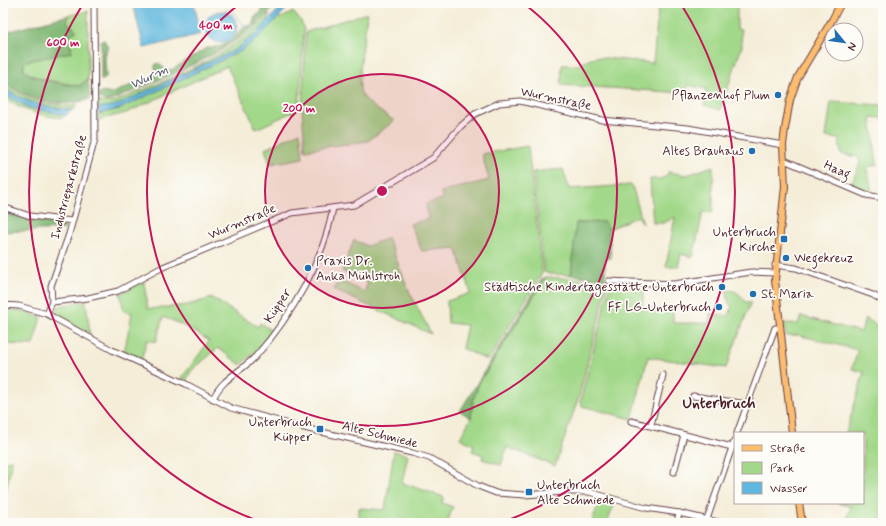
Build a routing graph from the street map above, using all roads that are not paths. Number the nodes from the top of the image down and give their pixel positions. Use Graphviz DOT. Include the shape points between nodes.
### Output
graph roads {
  1 [pos="94,3"];
  2 [pos="841,3"];
  3 [pos="783,145"];
  4 [pos="784,160"];
  5 [pos="883,198"];
  6 [pos="3,207"];
  7 [pos="333,208"];
  8 [pos="72,221"];
  9 [pos="775,265"];
  10 [pos="775,273"];
  11 [pos="609,281"];
  12 [pos="883,301"];
  13 [pos="52,302"];
  14 [pos="3,305"];
  15 [pos="47,314"];
  16 [pos="780,328"];
  17 [pos="663,375"];
  18 [pos="693,396"];
  19 [pos="213,398"];
  20 [pos="748,404"];
  21 [pos="631,420"];
  22 [pos="650,425"];
  23 [pos="737,432"];
  24 [pos="792,432"];
  25 [pos="684,435"];
  26 [pos="734,442"];
  27 [pos="732,447"];
  28 [pos="674,472"];
  29 [pos="800,504"];
  30 [pos="679,513"];
  31 [pos="707,519"];
  32 [pos="677,523"];
  33 [pos="722,523"];
  34 [pos="802,523"];
  1 -- 8 [label="street, Industrieparkstraße" via="93,148"];
  2 -- 3 [label="main road" via="796,82"];
  3 -- 4 [label="main road"];
  3 -- 7 [label="street, Wurmstraße" via="688,128 602,120 512,101 495,104 475,114 433,158 369,198 354,205"];
  4 -- 5 [label="street, Haag" via="866,194"];
  4 -- 9 [label="main road" via="785,186"];
  6 -- 8 [label="street" via="30,216"];
  7 -- 13 [label="street, Wurmstraße" via="292,213 163,267 118,291"];
  7 -- 19 [label="street, Küpper" via="325,240 292,307 270,339 254,357 220,386"];
  8 -- 13 [label="street, Industrieparkstraße" via="50,286"];
  9 -- 10 [label="main road"];
  9 -- 12 [label="street" via="796,268"];
  10 -- 11 [label="street" via="751,272 674,284"];
  10 -- 16 [label="main road"];
  13 -- 15 [label="street"];
  14 -- 15 [label="street, Alte Schmiede" via="19,306"];
  15 -- 19 [label="street, Alte Schmiede" via="112,350"];
  16 -- 20 [label="street" via="775,328"];
  16 -- 24 [label="main road"];
  17 -- 22 [label="street"];
  18 -- 20 [label="street"];
  19 -- 30 [label="street, Alte Schmiede" via="244,413 429,458 478,486 496,493 512,495 589,492 646,508"];
  20 -- 23 [label="street"];
  21 -- 22 [label="street"];
  22 -- 25 [label="street"];
  25 -- 27 [label="street"];
  25 -- 28 [label="street"];
  26 -- 27 [label="street"];
  27 -- 31 [label="street"];
  29 -- 34 [label="main road"];
  30 -- 31 [label="street, Alte Schmiede"];
  30 -- 32 [label="street"];
  31 -- 33 [label="street, Alte Schmiede"];
}
